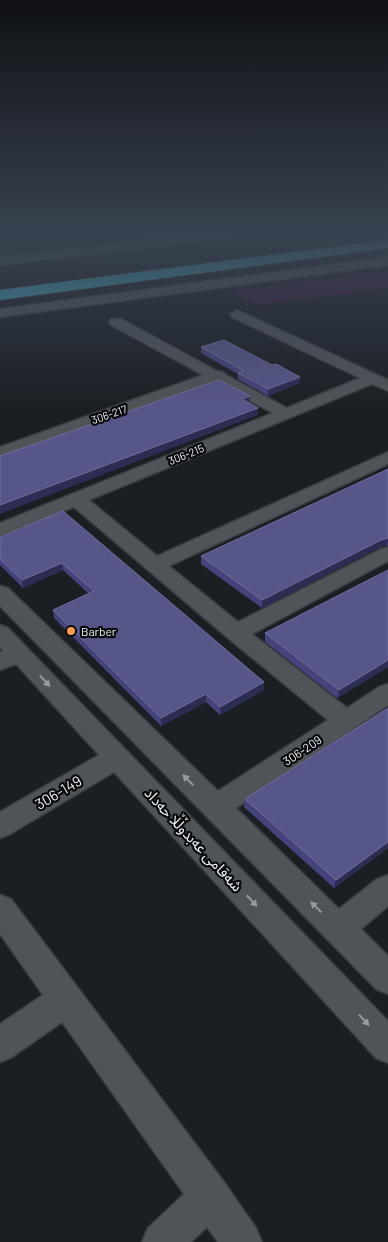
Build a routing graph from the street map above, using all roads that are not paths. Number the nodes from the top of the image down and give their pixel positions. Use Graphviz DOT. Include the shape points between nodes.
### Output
graph roads {
  1 [pos="16,293"];
  2 [pos="150,293"];
  3 [pos="0,295"];
  4 [pos="0,313"];
  5 [pos="237,314"];
  6 [pos="116,322"];
  7 [pos="218,375"];
  8 [pos="380,382"];
  9 [pos="286,414"];
  10 [pos="0,453"];
  11 [pos="388,457"];
  12 [pos="75,498"];
  13 [pos="0,530"];
  14 [pos="388,553"];
  15 [pos="154,565"];
  16 [pos="2,598"];
  17 [pos="236,633"];
  18 [pos="6,649"];
  19 [pos="388,693"];
  20 [pos="347,720"];
  21 [pos="117,757"];
  22 [pos="216,807"];
  23 [pos="0,826"];
  24 [pos="388,888"];
  25 [pos="0,909"];
  26 [pos="338,929"];
  27 [pos="388,978"];
  28 [pos="65,1000"];
  29 [pos="0,1046"];
  30 [pos="388,1046"];
  31 [pos="210,1196"];
  32 [pos="162,1242"];
  33 [pos="242,1242"];
  1 -- 3 [label="highway"];
  2 -- 4 [label="street"];
  5 -- 8 [label="street"];
  6 -- 7 [label="street"];
  7 -- 9 [label="street"];
  7 -- 10 [label="street, 306-217"];
  8 -- 9 [label="street, 306-215"];
  9 -- 12 [label="street, 306-215"];
  11 -- 15 [label="street"];
  12 -- 13 [label="street, 306-215"];
  12 -- 15 [label="street"];
  14 -- 17 [label="street"];
  15 -- 17 [label="street"];
  22 -- 16 [label="street, one-way"];
  17 -- 20 [label="street"];
  18 -- 21 [label="street, شەقامی عەبدوڵڵا حەداد, one-way"];
  19 -- 20 [label="street, 306-209"];
  20 -- 22 [label="street, 306-209"];
  21 -- 23 [label="street, 306-149"];
  21 -- 30 [label="street, شەقامی عەبدوڵڵا حەداد, one-way"];
  26 -- 22 [label="street, one-way"];
  24 -- 26 [label="street"];
  25 -- 28 [label="street"];
  26 -- 27 [label="street"];
  28 -- 29 [label="street"];
  28 -- 31 [label="street"];
  31 -- 32 [label="street"];
  31 -- 33 [label="street"];
}
